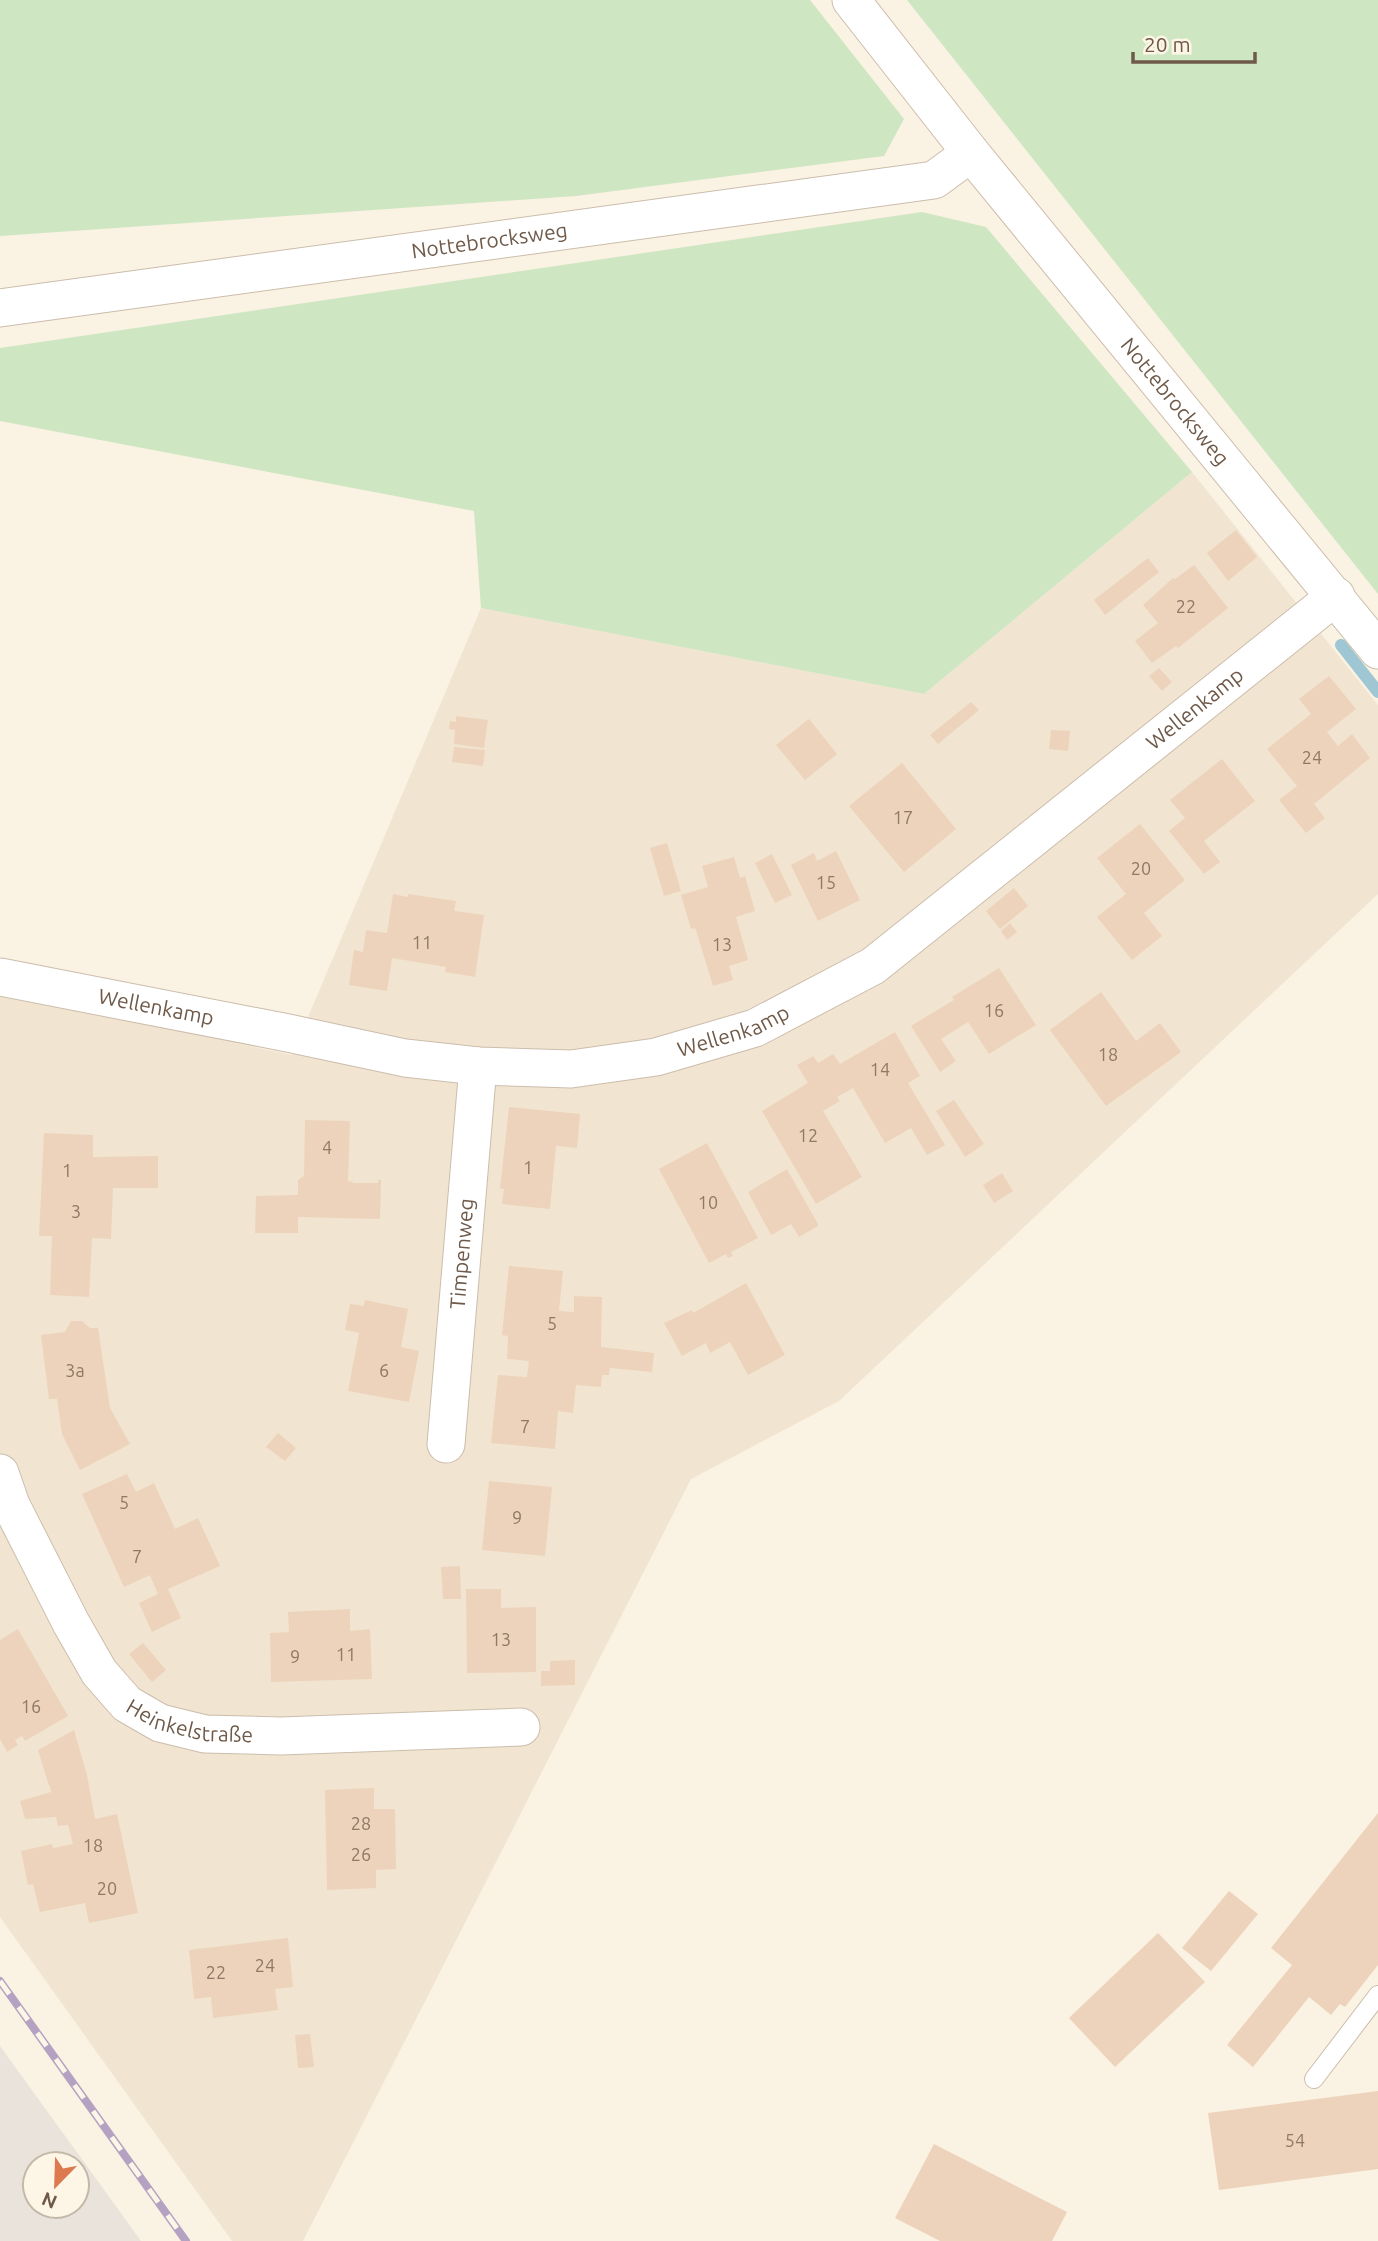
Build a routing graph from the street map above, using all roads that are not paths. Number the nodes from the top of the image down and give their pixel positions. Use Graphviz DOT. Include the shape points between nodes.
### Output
graph roads {
  1 [pos="851,0"];
  2 [pos="971,153"];
  3 [pos="0,308"];
  4 [pos="1336,596"];
  5 [pos="1378,650"];
  6 [pos="0,977"];
  7 [pos="478,1066"];
  8 [pos="446,1444"];
  9 [pos="0,1473"];
  10 [pos="521,1727"];
  11 [pos="1378,1995"];
  12 [pos="1314,2079"];
  1 -- 2 [label="street, Nottebrocksweg"];
  2 -- 3 [label="street, Nottebrocksweg" via="934,180"];
  2 -- 4 [label="street, Nottebrocksweg"];
  4 -- 5 [label="street, Nottebrocksweg"];
  4 -- 7 [label="street, Wellenkamp" via="873,966 755,1028 656,1057 571,1069"];
  6 -- 7 [label="street, Wellenkamp" via="405,1058"];
  7 -- 8 [label="street, Timpenweg"];
  9 -- 10 [label="street, Heinkelstraße" via="11,1505 99,1672 127,1704 160,1723 205,1734 281,1736"];
  11 -- 12 [label="lane"];
}
